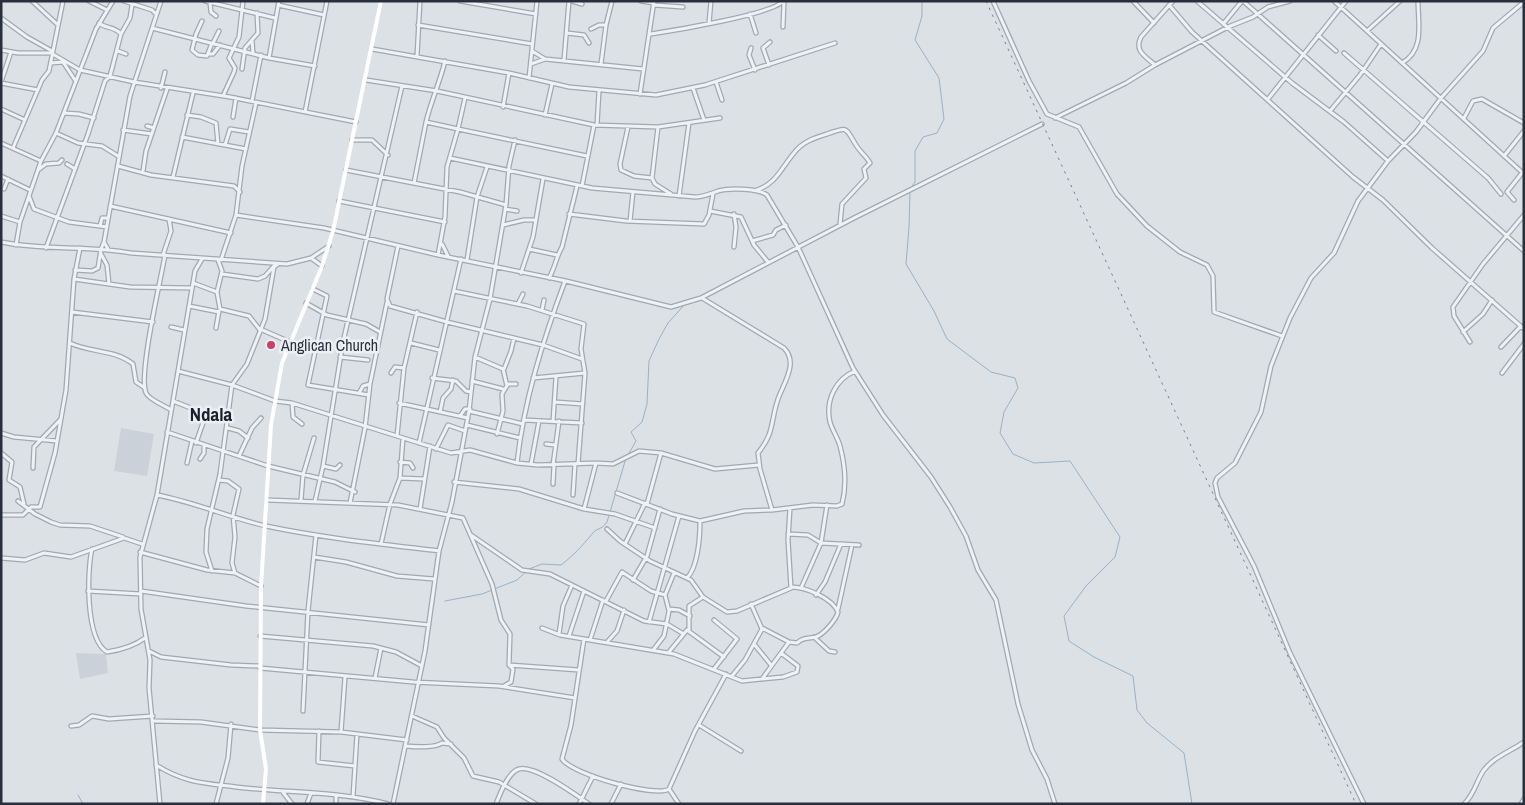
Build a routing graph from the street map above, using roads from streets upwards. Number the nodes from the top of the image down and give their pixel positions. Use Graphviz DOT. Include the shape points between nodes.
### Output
graph roads {
  1 [pos="32,1"];
  2 [pos="64,1"];
  3 [pos="88,1"];
  4 [pos="113,1"];
  5 [pos="124,1"];
  6 [pos="161,1"];
  7 [pos="205,1"];
  8 [pos="244,1"];
  9 [pos="327,1"];
  10 [pos="380,1"];
  11 [pos="420,1"];
  12 [pos="460,1"];
  13 [pos="537,1"];
  14 [pos="571,1"];
  15 [pos="612,1"];
  16 [pos="641,1"];
  17 [pos="710,1"];
  18 [pos="783,1"];
  19 [pos="993,1"];
  20 [pos="1133,1"];
  21 [pos="1173,1"];
  22 [pos="1197,1"];
  23 [pos="1242,1"];
  24 [pos="1290,1"];
  25 [pos="1334,1"];
  26 [pos="1346,1"];
  27 [pos="1400,1"];
  28 [pos="1418,1"];
  29 [pos="210,2"];
  30 [pos="218,2"];
  31 [pos="1524,2"];
  32 [pos="279,3"];
  33 [pos="654,3"];
  34 [pos="582,4"];
  35 [pos="132,5"];
  36 [pos="137,6"];
  37 [pos="1169,6"];
  38 [pos="683,7"];
  39 [pos="1341,7"];
  40 [pos="242,9"];
  41 [pos="107,10"];
  42 [pos="132,11"];
  43 [pos="257,12"];
  44 [pos="1258,13"];
  45 [pos="156,14"];
  46 [pos="536,14"];
  47 [pos="750,14"];
  48 [pos="324,15"];
  49 [pos="216,16"];
  50 [pos="1,18"];
  51 [pos="275,18"];
  52 [pos="202,22"];
  53 [pos="99,23"];
  54 [pos="710,23"];
  55 [pos="1154,23"];
  56 [pos="1224,23"];
  57 [pos="58,25"];
  58 [pos="418,25"];
  59 [pos="606,25"];
  60 [pos="783,27"];
  61 [pos="1228,27"];
  62 [pos="152,28"];
  63 [pos="591,29"];
  64 [pos="219,31"];
  65 [pos="1367,31"];
  66 [pos="567,32"];
  67 [pos="756,33"];
  68 [pos="121,34"];
  69 [pos="650,34"];
  70 [pos="1318,35"];
  71 [pos="195,38"];
  72 [pos="252,40"];
  73 [pos="1202,41"];
  74 [pos="770,42"];
  75 [pos="212,43"];
  76 [pos="589,43"];
  77 [pos="835,43"];
  78 [pos="1381,43"];
  79 [pos="532,44"];
  80 [pos="220,45"];
  81 [pos="752,48"];
  82 [pos="234,49"];
  83 [pos="372,49"];
  84 [pos="1,50"];
  85 [pos="118,51"];
  86 [pos="532,51"];
  87 [pos="1336,51"];
  88 [pos="11,52"];
  89 [pos="52,52"];
  90 [pos="244,52"];
  91 [pos="1344,52"];
  92 [pos="126,54"];
  93 [pos="209,54"];
  94 [pos="253,54"];
  95 [pos="261,56"];
  96 [pos="417,56"];
  97 [pos="1304,56"];
  98 [pos="269,58"];
  99 [pos="545,59"];
  100 [pos="564,60"];
  101 [pos="445,61"];
  102 [pos="63,62"];
  103 [pos="51,63"];
  104 [pos="1402,63"];
  105 [pos="531,64"];
  106 [pos="601,64"];
  107 [pos="1155,65"];
  108 [pos="315,66"];
  109 [pos="769,66"];
  110 [pos="242,69"];
  111 [pos="643,69"];
  112 [pos="1364,69"];
  113 [pos="80,70"];
  114 [pos="755,70"];
  115 [pos="165,72"];
  116 [pos="509,73"];
  117 [pos="110,76"];
  118 [pos="529,78"];
  119 [pos="1287,78"];
  120 [pos="366,80"];
  121 [pos="75,81"];
  122 [pos="1,82"];
  123 [pos="134,82"];
  124 [pos="716,82"];
  125 [pos="393,84"];
  126 [pos="552,84"];
  127 [pos="402,86"];
  128 [pos="161,88"];
  129 [pos="693,88"];
  130 [pos="167,89"];
  131 [pos="38,90"];
  132 [pos="599,90"];
  133 [pos="437,91"];
  134 [pos="1346,91"];
  135 [pos="193,92"];
  136 [pos="400,93"];
  137 [pos="640,94"];
  138 [pos="223,96"];
  139 [pos="236,98"];
  140 [pos="465,98"];
  141 [pos="1441,98"];
  142 [pos="1268,99"];
  143 [pos="722,100"];
  144 [pos="254,102"];
  145 [pos="503,107"];
  146 [pos="1,109"];
  147 [pos="1330,111"];
  148 [pos="304,112"];
  149 [pos="64,113"];
  150 [pos="187,115"];
  151 [pos="545,115"];
  152 [pos="233,117"];
  153 [pos="94,118"];
  154 [pos="720,118"];
  155 [pos="1055,118"];
  156 [pos="1464,118"];
  157 [pos="25,120"];
  158 [pos="704,120"];
  159 [pos="356,122"];
  160 [pos="426,122"];
  161 [pos="689,123"];
  162 [pos="1424,123"];
  163 [pos="1524,123"];
  164 [pos="1042,124"];
  165 [pos="595,125"];
  166 [pos="147,126"];
  167 [pos="628,127"];
  168 [pos="658,127"];
  169 [pos="154,128"];
  170 [pos="458,129"];
  171 [pos="123,130"];
  172 [pos="1524,131"];
  173 [pos="249,132"];
  174 [pos="56,133"];
  175 [pos="152,134"];
  176 [pos="182,137"];
  177 [pos="1522,137"];
  178 [pos="352,140"];
  179 [pos="515,140"];
  180 [pos="1,142"];
  181 [pos="1404,143"];
  182 [pos="84,144"];
  183 [pos="218,144"];
  184 [pos="225,145"];
  185 [pos="13,148"];
  186 [pos="246,149"];
  187 [pos="388,155"];
  188 [pos="118,156"];
  189 [pos="588,156"];
  190 [pos="1504,156"];
  191 [pos="450,158"];
  192 [pos="41,160"];
  193 [pos="62,160"];
  194 [pos="1388,161"];
  195 [pos="67,164"];
  196 [pos="118,166"];
  197 [pos="487,167"];
  198 [pos="75,169"];
  199 [pos="38,170"];
  200 [pos="346,170"];
  201 [pos="142,171"];
  202 [pos="508,172"];
  203 [pos="1523,173"];
  204 [pos="1,176"];
  205 [pos="382,176"];
  206 [pos="173,177"];
  207 [pos="652,178"];
  208 [pos="8,179"];
  209 [pos="543,179"];
  210 [pos="414,183"];
  211 [pos="579,186"];
  212 [pos="1367,188"];
  213 [pos="4,189"];
  214 [pos="30,190"];
  215 [pos="447,190"];
  216 [pos="754,191"];
  217 [pos="240,192"];
  218 [pos="633,192"];
  219 [pos="713,194"];
  220 [pos="1501,194"];
  221 [pos="28,196"];
  222 [pos="673,196"];
  223 [pos="679,196"];
  224 [pos="478,197"];
  225 [pos="1514,200"];
  226 [pos="340,201"];
  227 [pos="110,206"];
  228 [pos="506,207"];
  229 [pos="34,209"];
  230 [pos="374,209"];
  231 [pos="518,211"];
  232 [pos="710,211"];
  233 [pos="22,214"];
  234 [pos="569,214"];
  235 [pos="733,214"];
  236 [pos="236,215"];
  237 [pos="1524,215"];
  238 [pos="1,216"];
  239 [pos="108,218"];
  240 [pos="170,218"];
  241 [pos="57,219"];
  242 [pos="536,220"];
  243 [pos="630,221"];
  244 [pos="20,222"];
  245 [pos="444,222"];
  246 [pos="503,225"];
  247 [pos="786,225"];
  248 [pos="840,225"];
  249 [pos="100,226"];
  250 [pos="107,227"];
  251 [pos="333,232"];
  252 [pos="231,233"];
  253 [pos="1508,236"];
  254 [pos="368,239"];
  255 [pos="752,240"];
  256 [pos="1,242"];
  257 [pos="104,242"];
  258 [pos="442,243"];
  259 [pos="16,245"];
  260 [pos="329,246"];
  261 [pos="398,246"];
  262 [pos="734,246"];
  263 [pos="798,247"];
  264 [pos="46,248"];
  265 [pos="73,248"];
  266 [pos="80,248"];
  267 [pos="108,249"];
  268 [pos="529,249"];
  269 [pos="100,251"];
  270 [pos="1524,251"];
  271 [pos="78,254"];
  272 [pos="557,254"];
  273 [pos="164,255"];
  274 [pos="438,255"];
  275 [pos="449,257"];
  276 [pos="311,258"];
  277 [pos="202,259"];
  278 [pos="461,259"];
  279 [pos="220,260"];
  280 [pos="467,260"];
  281 [pos="768,262"];
  282 [pos="274,265"];
  283 [pos="322,266"];
  284 [pos="496,266"];
  285 [pos="75,270"];
  286 [pos="521,273"];
  287 [pos="222,274"];
  288 [pos="549,278"];
  289 [pos="74,279"];
  290 [pos="566,280"];
  291 [pos="1471,281"];
  292 [pos="193,282"];
  293 [pos="109,284"];
  294 [pos="160,287"];
  295 [pos="192,288"];
  296 [pos="312,289"];
  297 [pos="454,291"];
  298 [pos="217,292"];
  299 [pos="523,294"];
  300 [pos="701,298"];
  301 [pos="387,299"];
  302 [pos="490,299"];
  303 [pos="544,300"];
  304 [pos="1492,300"];
  305 [pos="306,304"];
  306 [pos="518,304"];
  307 [pos="189,306"];
  308 [pos="390,306"];
  309 [pos="385,309"];
  310 [pos="542,310"];
  311 [pos="219,311"];
  312 [pos="72,312"];
  313 [pos="418,312"];
  314 [pos="323,313"];
  315 [pos="554,315"];
  316 [pos="349,320"];
  317 [pos="153,322"];
  318 [pos="447,322"];
  319 [pos="171,327"];
  320 [pos="216,328"];
  321 [pos="1522,328"];
  322 [pos="184,330"];
  323 [pos="260,330"];
  324 [pos="482,331"];
  325 [pos="380,332"];
  326 [pos="1464,332"];
  327 [pos="1282,336"];
  328 [pos="514,338"];
  329 [pos="290,342"];
  330 [pos="1470,342"];
  331 [pos="70,343"];
  332 [pos="411,343"];
  333 [pos="1524,344"];
  334 [pos="542,345"];
  335 [pos="1501,347"];
  336 [pos="439,350"];
  337 [pos="340,357"];
  338 [pos="475,357"];
  339 [pos="368,360"];
  340 [pos="584,360"];
  341 [pos="404,368"];
  342 [pos="504,369"];
  343 [pos="178,371"];
  344 [pos="855,371"];
  345 [pos="391,373"];
  346 [pos="584,373"];
  347 [pos="1502,373"];
  348 [pos="556,377"];
  349 [pos="432,378"];
  350 [pos="534,378"];
  351 [pos="453,380"];
  352 [pos="472,381"];
  353 [pos="370,384"];
  354 [pos="516,384"];
  355 [pos="232,385"];
  356 [pos="145,388"];
  357 [pos="335,388"];
  358 [pos="505,388"];
  359 [pos="471,392"];
  360 [pos="359,393"];
  361 [pos="369,395"];
  362 [pos="173,401"];
  363 [pos="275,401"];
  364 [pos="555,402"];
  365 [pos="292,403"];
  366 [pos="399,403"];
  367 [pos="583,404"];
  368 [pos="171,410"];
  369 [pos="428,410"];
  370 [pos="470,410"];
  371 [pos="440,412"];
  372 [pos="330,415"];
  373 [pos="460,416"];
  374 [pos="261,418"];
  375 [pos="468,418"];
  376 [pos="61,420"];
  377 [pos="502,420"];
  378 [pos="539,421"];
  379 [pos="553,421"];
  380 [pos="559,421"];
  381 [pos="523,422"];
  382 [pos="582,423"];
  383 [pos="302,424"];
  384 [pos="466,425"];
  385 [pos="228,428"];
  386 [pos="365,428"];
  387 [pos="466,431"];
  388 [pos="167,432"];
  389 [pos="1,433"];
  390 [pos="172,434"];
  391 [pos="497,434"];
  392 [pos="396,436"];
  393 [pos="166,438"];
  394 [pos="248,438"];
  395 [pos="314,438"];
  396 [pos="403,438"];
  397 [pos="520,438"];
  398 [pos="187,439"];
  399 [pos="42,440"];
  400 [pos="57,441"];
  401 [pos="194,442"];
  402 [pos="419,443"];
  403 [pos="546,444"];
  404 [pos="204,445"];
  405 [pos="556,445"];
  406 [pos="430,446"];
  407 [pos="436,449"];
  408 [pos="189,450"];
  409 [pos="462,450"];
  410 [pos="222,451"];
  411 [pos="1,453"];
  412 [pos="451,453"];
  413 [pos="661,453"];
  414 [pos="239,456"];
  415 [pos="200,459"];
  416 [pos="459,460"];
  417 [pos="400,462"];
  418 [pos="187,463"];
  419 [pos="517,463"];
  420 [pos="596,463"];
  421 [pos="577,464"];
  422 [pos="340,465"];
  423 [pos="531,465"];
  424 [pos="554,465"];
  425 [pos="759,465"];
  426 [pos="268,466"];
  427 [pos="323,466"];
  428 [pos="33,468"];
  429 [pos="413,468"];
  430 [pos="303,475"];
  431 [pos="400,478"];
  432 [pos="320,479"];
  433 [pos="424,479"];
  434 [pos="219,480"];
  435 [pos="454,482"];
  436 [pos="553,484"];
  437 [pos="354,492"];
  438 [pos="617,493"];
  439 [pos="157,495"];
  440 [pos="573,495"];
  441 [pos="267,500"];
  442 [pos="301,500"];
  443 [pos="18,501"];
  444 [pos="315,501"];
  445 [pos="350,503"];
  446 [pos="24,504"];
  447 [pos="390,504"];
  448 [pos="646,504"];
  449 [pos="827,505"];
  450 [pos="790,508"];
  451 [pos="28,509"];
  452 [pos="211,509"];
  453 [pos="420,509"];
  454 [pos="584,509"];
  455 [pos="660,509"];
  456 [pos="772,510"];
  457 [pos="1,515"];
  458 [pos="233,515"];
  459 [pos="448,515"];
  460 [pos="679,516"];
  461 [pos="636,521"];
  462 [pos="700,521"];
  463 [pos="265,526"];
  464 [pos="655,528"];
  465 [pos="607,529"];
  466 [pos="788,534"];
  467 [pos="316,535"];
  468 [pos="470,535"];
  469 [pos="124,538"];
  470 [pos="822,543"];
  471 [pos="142,544"];
  472 [pos="381,544"];
  473 [pos="626,544"];
  474 [pos="841,544"];
  475 [pos="852,545"];
  476 [pos="859,545"];
  477 [pos="92,549"];
  478 [pos="439,551"];
  479 [pos="140,552"];
  480 [pos="314,557"];
  481 [pos="1,558"];
  482 [pos="645,558"];
  483 [pos="665,567"];
  484 [pos="212,571"];
  485 [pos="235,573"];
  486 [pos="674,573"];
  487 [pos="687,578"];
  488 [pos="434,579"];
  489 [pos="633,580"];
  490 [pos="572,585"];
  491 [pos="261,586"];
  492 [pos="791,588"];
  493 [pos="801,588"];
  494 [pos="88,591"];
  495 [pos="584,591"];
  496 [pos="141,592"];
  497 [pos="657,592"];
  498 [pos="665,595"];
  499 [pos="816,595"];
  500 [pos="703,597"];
  501 [pos="604,601"];
  502 [pos="752,604"];
  503 [pos="260,608"];
  504 [pos="669,609"];
  505 [pos="624,610"];
  506 [pos="838,610"];
  507 [pos="308,611"];
  508 [pos="690,616"];
  509 [pos="714,620"];
  510 [pos="650,622"];
  511 [pos="666,624"];
  512 [pos="429,625"];
  513 [pos="542,628"];
  514 [pos="762,628"];
  515 [pos="690,631"];
  516 [pos="682,633"];
  517 [pos="558,634"];
  518 [pos="260,636"];
  519 [pos="569,636"];
  520 [pos="814,637"];
  521 [pos="145,638"];
  522 [pos="307,639"];
  523 [pos="584,639"];
  524 [pos="590,640"];
  525 [pos="608,641"];
  526 [pos="789,642"];
  527 [pos="754,644"];
  528 [pos="381,648"];
  529 [pos="149,650"];
  530 [pos="654,650"];
  531 [pos="669,652"];
  532 [pos="835,652"];
  533 [pos="781,653"];
  534 [pos="724,657"];
  535 [pos="772,664"];
  536 [pos="509,665"];
  537 [pos="422,666"];
  538 [pos="259,667"];
  539 [pos="714,669"];
  540 [pos="579,670"];
  541 [pos="305,671"];
  542 [pos="726,674"];
  543 [pos="732,676"];
  544 [pos="345,677"];
  545 [pos="376,678"];
  546 [pos="762,680"];
  547 [pos="418,682"];
  548 [pos="504,686"];
  549 [pos="575,698"];
  550 [pos="303,711"];
  551 [pos="153,716"];
  552 [pos="412,716"];
  553 [pos="153,721"];
  554 [pos="231,724"];
  555 [pos="699,725"];
  556 [pos="71,726"];
  557 [pos="260,730"];
  558 [pos="319,731"];
  559 [pos="341,732"];
  560 [pos="357,734"];
  561 [pos="407,740"];
  562 [pos="1524,742"];
  563 [pos="451,744"];
  564 [pos="406,746"];
  565 [pos="741,751"];
  566 [pos="156,765"];
  567 [pos="355,766"];
  568 [pos="594,776"];
  569 [pos="621,784"];
  570 [pos="222,785"];
  571 [pos="504,786"];
  572 [pos="670,789"];
  573 [pos="265,790"];
  574 [pos="282,791"];
  575 [pos="311,793"];
  576 [pos="336,796"];
  577 [pos="353,797"];
  578 [pos="581,799"];
  579 [pos="1524,799"];
  580 [pos="366,802"];
  581 [pos="160,804"];
  582 [pos="216,804"];
  583 [pos="263,804"];
  584 [pos="292,804"];
  585 [pos="308,804"];
  586 [pos="336,804"];
  587 [pos="388,804"];
  588 [pos="394,804"];
  589 [pos="496,804"];
  590 [pos="536,804"];
  591 [pos="579,804"];
  592 [pos="589,804"];
  593 [pos="610,804"];
  594 [pos="678,804"];
  595 [pos="1055,804"];
  596 [pos="1364,804"];
  597 [pos="1464,804"];
  598 [pos="1522,804"];
  1 -- 57 [label="street"];
  2 -- 57 [label="street"];
  3 -- 41 [label="street"];
  4 -- 41 [label="street"];
  5 -- 35 [label="street"];
  6 -- 45 [label="street"];
  7 -- 29 [label="street"];
  8 -- 40 [label="street"];
  9 -- 48 [label="street"];
  10 -- 83 [label="street"];
  11 -- 58 [label="street"];
  12 -- 46 [label="street"];
  13 -- 46 [label="street"];
  14 -- 34 [label="street"];
  14 -- 66 [label="street"];
  15 -- 59 [label="street"];
  16 -- 33 [label="street"];
  17 -- 54 [label="street"];
  18 -- 47 [label="street"];
  18 -- 60 [label="street"];
  19 -- 155 [label="street" via="1033,88 1047,114"];
  20 -- 55 [label="street"];
  21 -- 37 [label="street"];
  22 -- 56 [label="street"];
  23 -- 44 [label="street"];
  23 -- 56 [label="street"];
  24 -- 44 [label="street"];
  25 -- 39 [label="street"];
  26 -- 39 [label="street"];
  27 -- 65 [label="street"];
  28 -- 104 [label="street" via="1419,36 1414,53"];
  29 -- 30 [label="street"];
  29 -- 49 [label="street" via="210,12"];
  30 -- 40 [label="street"];
  31 -- 141 [label="street" via="1493,28 1483,51"];
  32 -- 48 [label="street"];
  32 -- 51 [label="street"];
  33 -- 38 [label="street"];
  33 -- 69 [label="street"];
  35 -- 36 [label="street"];
  35 -- 42 [label="street"];
  36 -- 42 [label="street"];
  36 -- 45 [label="street"];
  37 -- 55 [label="street"];
  37 -- 73 [label="street"];
  39 -- 65 [label="street"];
  39 -- 70 [label="street"];
  40 -- 43 [label="street"];
  40 -- 82 [label="street" via="239,37"];
  41 -- 53 [label="street"];
  42 -- 68 [label="street"];
  43 -- 51 [label="street"];
  43 -- 72 [label="street" via="258,30"];
  44 -- 61 [label="street"];
  44 -- 97 [label="street"];
  45 -- 62 [label="street"];
  46 -- 79 [label="street"];
  47 -- 54 [label="street"];
  47 -- 67 [label="street"];
  48 -- 108 [label="street"];
  50 -- 89 [label="street"];
  51 -- 98 [label="street"];
  52 -- 71 [label="street"];
  53 -- 68 [label="street" via="113,27"];
  53 -- 113 [label="street"];
  54 -- 69 [label="street"];
  55 -- 107 [label="street" via="1137,44"];
  56 -- 61 [label="street"];
  57 -- 89 [label="street"];
  58 -- 79 [label="street"];
  58 -- 96 [label="street"];
  59 -- 63 [label="street"];
  59 -- 106 [label="street"];
  61 -- 73 [label="street"];
  61 -- 119 [label="street"];
  62 -- 71 [label="street"];
  62 -- 123 [label="street"];
  64 -- 75 [label="street"];
  65 -- 78 [label="street"];
  66 -- 76 [label="street" via="584,35"];
  66 -- 100 [label="street"];
  68 -- 85 [label="street"];
  69 -- 111 [label="street"];
  70 -- 87 [label="street"];
  70 -- 97 [label="street"];
  71 -- 75 [label="street"];
  71 -- 93 [label="street" via="192,50 205,56"];
  72 -- 90 [label="street"];
  72 -- 94 [label="street"];
  73 -- 107 [label="street"];
  73 -- 142 [label="street"];
  74 -- 109 [label="street" via="763,48"];
  75 -- 80 [label="street"];
  75 -- 93 [label="street"];
  77 -- 109 [label="street"];
  78 -- 104 [label="street"];
  78 -- 112 [label="street"];
  79 -- 86 [label="street"];
  80 -- 82 [label="street"];
  80 -- 93 [label="street" via="213,54"];
  81 -- 114 [label="street" via="749,55"];
  82 -- 90 [label="street"];
  82 -- 138 [label="street" via="229,58 234,70"];
  83 -- 96 [label="street"];
  83 -- 120 [label="street"];
  84 -- 88 [label="street"];
  85 -- 92 [label="street"];
  85 -- 117 [label="street"];
  86 -- 99 [label="street"];
  86 -- 105 [label="street"];
  88 -- 89 [label="street"];
  88 -- 122 [label="street"];
  89 -- 102 [label="street"];
  89 -- 103 [label="street"];
  90 -- 94 [label="street"];
  90 -- 110 [label="street"];
  91 -- 112 [label="street"];
  94 -- 95 [label="street"];
  95 -- 98 [label="street"];
  95 -- 144 [label="street"];
  96 -- 101 [label="street"];
  97 -- 119 [label="street"];
  97 -- 134 [label="street"];
  98 -- 108 [label="street"];
  99 -- 100 [label="street"];
  99 -- 105 [label="street"];
  100 -- 106 [label="street"];
  101 -- 116 [label="street"];
  101 -- 133 [label="street"];
  102 -- 103 [label="street"];
  102 -- 113 [label="street"];
  102 -- 121 [label="street"];
  103 -- 131 [label="street"];
  104 -- 141 [label="street"];
  105 -- 118 [label="street"];
  106 -- 111 [label="street"];
  107 -- 155 [label="street" via="1126,84"];
  108 -- 148 [label="street"];
  109 -- 114 [label="street"];
  111 -- 137 [label="street"];
  112 -- 134 [label="street"];
  112 -- 162 [label="street"];
  113 -- 117 [label="street"];
  113 -- 121 [label="street"];
  114 -- 124 [label="street"];
  115 -- 128 [label="street"];
  116 -- 118 [label="street"];
  116 -- 145 [label="street"];
  117 -- 123 [label="street"];
  117 -- 153 [label="street" via="105,81"];
  118 -- 126 [label="street"];
  119 -- 142 [label="street"];
  119 -- 147 [label="street"];
  120 -- 125 [label="street"];
  120 -- 159 [label="street"];
  121 -- 149 [label="street"];
  122 -- 131 [label="street"];
  123 -- 128 [label="street"];
  123 -- 171 [label="street"];
  124 -- 129 [label="street"];
  124 -- 143 [label="street"];
  125 -- 127 [label="street"];
  125 -- 136 [label="street"];
  126 -- 132 [label="street"];
  126 -- 151 [label="street"];
  127 -- 133 [label="street"];
  127 -- 136 [label="street"];
  128 -- 130 [label="street"];
  129 -- 137 [label="street"];
  129 -- 158 [label="street"];
  130 -- 135 [label="street"];
  130 -- 169 [label="street"];
  131 -- 157 [label="street"];
  132 -- 137 [label="street"];
  132 -- 165 [label="street"];
  133 -- 140 [label="street"];
  133 -- 160 [label="street"];
  134 -- 147 [label="street"];
  134 -- 181 [label="street"];
  135 -- 138 [label="street"];
  135 -- 150 [label="street"];
  136 -- 187 [label="street"];
  138 -- 139 [label="street"];
  139 -- 144 [label="street"];
  139 -- 152 [label="street"];
  140 -- 145 [label="street"];
  140 -- 170 [label="street"];
  141 -- 156 [label="street"];
  141 -- 162 [label="street"];
  142 -- 212 [label="street"];
  144 -- 148 [label="street"];
  144 -- 173 [label="street"];
  145 -- 151 [label="street"];
  146 -- 157 [label="street"];
  147 -- 194 [label="street"];
  148 -- 159 [label="street"];
  149 -- 153 [label="street"];
  149 -- 174 [label="street"];
  150 -- 176 [label="street"];
  150 -- 183 [label="street" via="216,123"];
  151 -- 165 [label="street"];
  153 -- 182 [label="street"];
  154 -- 158 [label="street"];
  155 -- 327 [label="street" via="1079,127 1109,183 1142,221 1171,247 1207,265 1213,276 1213,309 1216,314"];
  156 -- 163 [label="street" via="1473,101 1482,99"];
  156 -- 190 [label="street"];
  157 -- 185 [label="street"];
  158 -- 161 [label="street"];
  159 -- 178 [label="street"];
  160 -- 170 [label="street"];
  160 -- 210 [label="street"];
  161 -- 168 [label="street"];
  161 -- 223 [label="street"];
  162 -- 181 [label="street"];
  162 -- 220 [label="street" via="1488,178"];
  164 -- 248 [label="street"];
  165 -- 167 [label="street"];
  165 -- 189 [label="street"];
  166 -- 169 [label="street"];
  167 -- 168 [label="street"];
  167 -- 207 [label="street" via="621,170 634,176"];
  168 -- 207 [label="street"];
  169 -- 175 [label="street"];
  170 -- 179 [label="street"];
  170 -- 191 [label="street"];
  171 -- 175 [label="street"];
  171 -- 188 [label="street"];
  172 -- 177 [label="street"];
  173 -- 184 [label="street" via="230,129"];
  173 -- 186 [label="street"];
  174 -- 182 [label="street"];
  174 -- 192 [label="street"];
  175 -- 201 [label="street"];
  176 -- 183 [label="street"];
  176 -- 206 [label="street"];
  177 -- 190 [label="street"];
  178 -- 187 [label="street" via="372,140"];
  178 -- 200 [label="street"];
  179 -- 189 [label="street"];
  179 -- 202 [label="street"];
  180 -- 185 [label="street"];
  181 -- 194 [label="street"];
  181 -- 253 [label="street" via="1428,168"];
  182 -- 188 [label="street" via="102,146"];
  182 -- 198 [label="street"];
  183 -- 184 [label="street"];
  184 -- 186 [label="street"];
  185 -- 192 [label="street"];
  186 -- 217 [label="street"];
  187 -- 205 [label="street"];
  188 -- 196 [label="street"];
  189 -- 211 [label="street"];
  190 -- 203 [label="street"];
  191 -- 197 [label="street"];
  191 -- 215 [label="street"];
  192 -- 199 [label="street"];
  193 -- 199 [label="street" via="59,164 46,164"];
  194 -- 212 [label="street"];
  195 -- 198 [label="street"];
  196 -- 201 [label="street"];
  196 -- 227 [label="street"];
  197 -- 202 [label="street"];
  197 -- 224 [label="street"];
  198 -- 241 [label="street"];
  199 -- 214 [label="street"];
  200 -- 205 [label="street"];
  200 -- 226 [label="street"];
  201 -- 206 [label="street"];
  202 -- 209 [label="street"];
  202 -- 228 [label="street"];
  203 -- 225 [label="street" via="1508,190 1507,194"];
  204 -- 208 [label="street"];
  205 -- 210 [label="street"];
  205 -- 230 [label="street"];
  206 -- 217 [label="street" via="234,186"];
  207 -- 222 [label="street" via="655,184"];
  208 -- 213 [label="street"];
  208 -- 214 [label="street"];
  209 -- 211 [label="street"];
  209 -- 242 [label="street"];
  210 -- 215 [label="street"];
  211 -- 218 [label="street"];
  211 -- 234 [label="street"];
  212 -- 291 [label="street"];
  212 -- 327 [label="street" via="1334,253 1311,278"];
  214 -- 221 [label="street"];
  215 -- 224 [label="street"];
  215 -- 245 [label="street"];
  216 -- 219 [label="street"];
  216 -- 247 [label="street" via="766,195"];
  216 -- 248 [label="street" via="772,182 804,144 837,130 846,130 870,163 864,169 866,178 842,204"];
  217 -- 236 [label="street"];
  218 -- 222 [label="street"];
  218 -- 243 [label="street"];
  219 -- 223 [label="street"];
  219 -- 232 [label="street"];
  221 -- 229 [label="street"];
  221 -- 233 [label="street"];
  222 -- 223 [label="street"];
  224 -- 228 [label="street"];
  224 -- 280 [label="street"];
  226 -- 230 [label="street"];
  226 -- 251 [label="street"];
  227 -- 239 [label="street"];
  227 -- 240 [label="street"];
  228 -- 231 [label="street"];
  228 -- 246 [label="street"];
  229 -- 233 [label="street"];
  229 -- 241 [label="street"];
  230 -- 245 [label="street"];
  230 -- 254 [label="street"];
  232 -- 235 [label="street"];
  232 -- 243 [label="street" via="704,224"];
  233 -- 244 [label="street"];
  234 -- 243 [label="street"];
  234 -- 272 [label="street" via="562,247"];
  235 -- 255 [label="street" via="742,218"];
  235 -- 262 [label="street" via="736,227"];
  236 -- 251 [label="street"];
  236 -- 252 [label="street"];
  237 -- 253 [label="street"];
  238 -- 244 [label="street"];
  239 -- 249 [label="street" via="102,218"];
  239 -- 250 [label="street"];
  240 -- 252 [label="street"];
  240 -- 273 [label="street" via="171,231"];
  241 -- 249 [label="street"];
  241 -- 264 [label="street"];
  242 -- 246 [label="street"];
  242 -- 268 [label="street"];
  244 -- 259 [label="street"];
  245 -- 258 [label="street"];
  246 -- 284 [label="street"];
  247 -- 255 [label="street" via="773,235"];
  247 -- 263 [label="street"];
  248 -- 263 [label="street"];
  249 -- 250 [label="street"];
  250 -- 257 [label="street"];
  251 -- 254 [label="street"];
  251 -- 260 [label="street"];
  252 -- 279 [label="street"];
  253 -- 270 [label="street"];
  253 -- 291 [label="street"];
  254 -- 261 [label="street"];
  254 -- 316 [label="street"];
  255 -- 281 [label="street"];
  256 -- 259 [label="street"];
  257 -- 267 [label="street"];
  257 -- 269 [label="street"];
  258 -- 274 [label="street"];
  258 -- 275 [label="street"];
  259 -- 264 [label="street"];
  260 -- 276 [label="street"];
  260 -- 283 [label="street"];
  261 -- 274 [label="street"];
  261 -- 301 [label="street"];
  263 -- 281 [label="street"];
  263 -- 344 [label="street"];
  264 -- 265 [label="street"];
  265 -- 266 [label="street"];
  265 -- 271 [label="street"];
  266 -- 269 [label="street"];
  266 -- 271 [label="street"];
  267 -- 269 [label="street"];
  267 -- 273 [label="street"];
  268 -- 272 [label="street"];
  268 -- 286 [label="street"];
  269 -- 285 [label="street" via="98,268"];
  269 -- 293 [label="street" via="107,265"];
  271 -- 285 [label="street"];
  272 -- 288 [label="street"];
  273 -- 277 [label="street"];
  273 -- 294 [label="street"];
  274 -- 275 [label="street"];
  275 -- 278 [label="street"];
  276 -- 282 [label="street"];
  276 -- 283 [label="street"];
  277 -- 279 [label="street"];
  277 -- 292 [label="street"];
  278 -- 280 [label="street"];
  278 -- 297 [label="street"];
  279 -- 282 [label="street"];
  279 -- 287 [label="street"];
  280 -- 284 [label="street"];
  281 -- 300 [label="street"];
  282 -- 287 [label="street" via="258,279"];
  282 -- 323 [label="street"];
  283 -- 296 [label="street"];
  284 -- 286 [label="street"];
  284 -- 302 [label="street"];
  285 -- 289 [label="street"];
  286 -- 288 [label="street"];
  287 -- 298 [label="street"];
  288 -- 290 [label="street"];
  289 -- 293 [label="street"];
  289 -- 312 [label="street"];
  290 -- 300 [label="street" via="664,307"];
  290 -- 315 [label="street"];
  291 -- 304 [label="street"];
  291 -- 326 [label="street" via="1452,309"];
  292 -- 295 [label="street"];
  292 -- 298 [label="street"];
  293 -- 294 [label="street"];
  294 -- 295 [label="street"];
  294 -- 317 [label="street"];
  295 -- 307 [label="street"];
  296 -- 305 [label="street"];
  296 -- 314 [label="street" via="326,295"];
  297 -- 302 [label="street"];
  297 -- 318 [label="street"];
  298 -- 311 [label="street"];
  299 -- 306 [label="street"];
  300 -- 425 [label="street" via="789,354 789,373 771,433 758,453"];
  301 -- 308 [label="street"];
  301 -- 309 [label="street"];
  302 -- 306 [label="street"];
  302 -- 324 [label="street"];
  303 -- 310 [label="street"];
  304 -- 321 [label="street"];
  304 -- 326 [label="street"];
  305 -- 314 [label="street"];
  305 -- 329 [label="street"];
  306 -- 310 [label="street"];
  307 -- 311 [label="street"];
  307 -- 322 [label="street"];
  308 -- 309 [label="street"];
  308 -- 313 [label="street"];
  309 -- 325 [label="street"];
  310 -- 315 [label="street"];
  311 -- 320 [label="street"];
  311 -- 323 [label="street" via="249,316"];
  312 -- 317 [label="street"];
  312 -- 331 [label="street"];
  313 -- 318 [label="street"];
  313 -- 332 [label="street"];
  314 -- 316 [label="street"];
  314 -- 357 [label="street" via="307,383"];
  315 -- 334 [label="street"];
  315 -- 340 [label="street" via="584,324 581,347"];
  316 -- 325 [label="street"];
  316 -- 337 [label="street"];
  317 -- 356 [label="street"];
  318 -- 324 [label="street"];
  318 -- 336 [label="street"];
  319 -- 322 [label="street"];
  321 -- 335 [label="street"];
  322 -- 343 [label="street"];
  323 -- 329 [label="street"];
  323 -- 355 [label="street" via="247,364"];
  324 -- 328 [label="street"];
  324 -- 338 [label="street"];
  325 -- 353 [label="street"];
  326 -- 330 [label="street"];
  327 -- 596 [label="street" via="1271,366 1261,412 1235,463 1217,478 1215,489 1251,559 1290,653"];
  328 -- 334 [label="street"];
  328 -- 342 [label="street"];
  329 -- 363 [label="street" via="282,362"];
  331 -- 356 [label="street" via="120,355 133,364 136,382"];
  331 -- 376 [label="street"];
  332 -- 336 [label="street"];
  332 -- 341 [label="street"];
  333 -- 347 [label="street"];
  334 -- 340 [label="street"];
  334 -- 350 [label="street"];
  336 -- 349 [label="street"];
  337 -- 339 [label="street"];
  337 -- 357 [label="street"];
  338 -- 342 [label="street"];
  338 -- 352 [label="street"];
  340 -- 346 [label="street"];
  341 -- 345 [label="street" via="395,368"];
  341 -- 366 [label="street"];
  342 -- 358 [label="street"];
  343 -- 355 [label="street"];
  343 -- 362 [label="street"];
  344 -- 449 [label="street" via="839,380 830,401 829,421 839,444 845,484 842,504"];
  344 -- 595 [label="street" via="953,513 978,570 996,600 1020,711 1032,750"];
  346 -- 348 [label="street"];
  346 -- 367 [label="street"];
  348 -- 350 [label="street"];
  348 -- 364 [label="street"];
  349 -- 351 [label="street"];
  349 -- 369 [label="street"];
  350 -- 381 [label="street"];
  351 -- 359 [label="street"];
  351 -- 371 [label="street"];
  352 -- 358 [label="street"];
  352 -- 359 [label="street"];
  353 -- 360 [label="street" via="363,386"];
  353 -- 361 [label="street"];
  354 -- 358 [label="street"];
  355 -- 363 [label="street"];
  355 -- 385 [label="street"];
  356 -- 368 [label="street" via="149,397"];
  357 -- 360 [label="street"];
  357 -- 372 [label="street"];
  358 -- 377 [label="street"];
  359 -- 370 [label="street"];
  360 -- 361 [label="street"];
  361 -- 386 [label="street"];
  362 -- 368 [label="street"];
  362 -- 401 [label="street" via="206,414"];
  363 -- 365 [label="street"];
  363 -- 426 [label="street"];
  364 -- 367 [label="street"];
  364 -- 379 [label="street"];
  365 -- 372 [label="street"];
  365 -- 383 [label="street" via="293,417"];
  366 -- 369 [label="street"];
  366 -- 392 [label="street"];
  367 -- 382 [label="street"];
  368 -- 388 [label="street"];
  369 -- 371 [label="street"];
  369 -- 402 [label="street"];
  370 -- 373 [label="street" via="465,409"];
  370 -- 375 [label="street"];
  370 -- 377 [label="street"];
  371 -- 373 [label="street"];
  372 -- 386 [label="street"];
  372 -- 427 [label="street"];
  373 -- 375 [label="street"];
  374 -- 394 [label="street"];
  375 -- 384 [label="street"];
  376 -- 399 [label="street"];
  376 -- 400 [label="street"];
  377 -- 381 [label="street"];
  377 -- 391 [label="street"];
  378 -- 379 [label="street"];
  378 -- 381 [label="street"];
  378 -- 423 [label="street"];
  379 -- 380 [label="street"];
  380 -- 382 [label="street"];
  380 -- 405 [label="street"];
  381 -- 397 [label="street"];
  382 -- 421 [label="street"];
  384 -- 387 [label="street"];
  384 -- 391 [label="street"];
  385 -- 394 [label="street"];
  385 -- 410 [label="street"];
  386 -- 392 [label="street"];
  386 -- 437 [label="street"];
  387 -- 407 [label="street" via="448,425"];
  387 -- 409 [label="street"];
  388 -- 390 [label="street"];
  388 -- 393 [label="street"];
  389 -- 399 [label="street"];
  390 -- 393 [label="street"];
  390 -- 398 [label="street"];
  391 -- 397 [label="street"];
  392 -- 396 [label="street"];
  393 -- 439 [label="street"];
  394 -- 414 [label="street"];
  395 -- 430 [label="street"];
  396 -- 402 [label="street"];
  396 -- 417 [label="street"];
  397 -- 419 [label="street"];
  398 -- 401 [label="street"];
  398 -- 408 [label="street"];
  399 -- 400 [label="street"];
  399 -- 428 [label="street" via="34,448"];
  400 -- 451 [label="street" via="42,505"];
  401 -- 404 [label="street"];
  401 -- 408 [label="street"];
  402 -- 406 [label="street"];
  403 -- 405 [label="street"];
  404 -- 410 [label="street"];
  404 -- 415 [label="street"];
  405 -- 424 [label="street"];
  406 -- 407 [label="street"];
  406 -- 433 [label="street"];
  407 -- 412 [label="street"];
  408 -- 418 [label="street"];
  409 -- 412 [label="street"];
  409 -- 416 [label="street"];
  409 -- 419 [label="street" via="474,450"];
  410 -- 414 [label="street"];
  410 -- 434 [label="street"];
  411 -- 446 [label="street" via="12,462 9,480 20,487"];
  412 -- 416 [label="street"];
  413 -- 420 [label="street" via="639,450 618,464"];
  413 -- 425 [label="street" via="715,469"];
  413 -- 448 [label="street"];
  414 -- 426 [label="street"];
  416 -- 435 [label="street"];
  417 -- 429 [label="street" via="410,463"];
  417 -- 431 [label="street"];
  419 -- 423 [label="street"];
  420 -- 421 [label="street"];
  420 -- 454 [label="street"];
  421 -- 424 [label="street"];
  421 -- 440 [label="street"];
  422 -- 427 [label="street" via="336,469"];
  423 -- 424 [label="street"];
  424 -- 436 [label="street"];
  425 -- 456 [label="street"];
  426 -- 430 [label="street"];
  426 -- 441 [label="street"];
  427 -- 432 [label="street"];
  430 -- 432 [label="street"];
  430 -- 442 [label="street"];
  431 -- 433 [label="street"];
  431 -- 447 [label="street"];
  432 -- 437 [label="street" via="335,482"];
  432 -- 444 [label="street"];
  433 -- 453 [label="street"];
  434 -- 452 [label="street"];
  434 -- 458 [label="street" via="239,489"];
  435 -- 454 [label="street" via="519,489"];
  435 -- 459 [label="street"];
  437 -- 445 [label="street"];
  438 -- 448 [label="street"];
  439 -- 452 [label="street"];
  439 -- 471 [label="street"];
  441 -- 442 [label="street"];
  441 -- 463 [label="street"];
  442 -- 444 [label="street"];
  443 -- 446 [label="street"];
  444 -- 445 [label="street"];
  445 -- 447 [label="street"];
  446 -- 451 [label="street"];
  447 -- 453 [label="street"];
  447 -- 472 [label="street"];
  448 -- 455 [label="street"];
  448 -- 461 [label="street"];
  449 -- 450 [label="street"];
  449 -- 470 [label="street"];
  450 -- 456 [label="street"];
  450 -- 466 [label="street"];
  451 -- 457 [label="street" via="22,515"];
  451 -- 469 [label="street" via="56,524 90,526"];
  452 -- 458 [label="street"];
  452 -- 484 [label="street" via="206,552"];
  453 -- 459 [label="street"];
  454 -- 461 [label="street"];
  455 -- 460 [label="street"];
  455 -- 464 [label="street"];
  456 -- 462 [label="street" via="744,510"];
  458 -- 463 [label="street"];
  458 -- 485 [label="street" via="232,563"];
  459 -- 468 [label="street" via="463,518"];
  459 -- 478 [label="street"];
  460 -- 462 [label="street"];
  460 -- 483 [label="street"];
  461 -- 464 [label="street"];
  461 -- 473 [label="street"];
  462 -- 487 [label="street" via="700,543"];
  463 -- 467 [label="street"];
  463 -- 491 [label="street"];
  464 -- 482 [label="street"];
  465 -- 473 [label="street"];
  466 -- 470 [label="street" via="808,536"];
  466 -- 492 [label="street"];
  467 -- 472 [label="street"];
  467 -- 480 [label="street"];
  468 -- 490 [label="street" via="522,570 544,572"];
  468 -- 536 [label="street" via="492,584 501,620 510,634"];
  469 -- 471 [label="street"];
  469 -- 477 [label="street"];
  470 -- 474 [label="street"];
  470 -- 493 [label="street"];
  471 -- 479 [label="street"];
  472 -- 478 [label="street"];
  473 -- 482 [label="street"];
  474 -- 475 [label="street"];
  474 -- 499 [label="street"];
  475 -- 476 [label="street"];
  475 -- 506 [label="street"];
  477 -- 481 [label="street" via="71,557 44,553 25,560"];
  477 -- 494 [label="street"];
  478 -- 488 [label="street"];
  479 -- 484 [label="street"];
  479 -- 496 [label="street"];
  480 -- 488 [label="street" via="397,576"];
  480 -- 507 [label="street"];
  482 -- 483 [label="street"];
  482 -- 489 [label="street"];
  483 -- 486 [label="street"];
  483 -- 497 [label="street"];
  484 -- 485 [label="street"];
  485 -- 491 [label="street"];
  486 -- 487 [label="street"];
  486 -- 498 [label="street"];
  487 -- 500 [label="street"];
  488 -- 512 [label="street"];
  489 -- 497 [label="street"];
  489 -- 501 [label="street" via="621,573"];
  490 -- 495 [label="street"];
  490 -- 517 [label="street" via="562,606"];
  491 -- 503 [label="street"];
  492 -- 493 [label="street"];
  492 -- 502 [label="street"];
  493 -- 499 [label="street"];
  494 -- 496 [label="street"];
  494 -- 521 [label="street" via="96,635 104,651 129,646"];
  495 -- 501 [label="street"];
  495 -- 519 [label="street"];
  496 -- 503 [label="street"];
  496 -- 521 [label="street"];
  497 -- 498 [label="street"];
  497 -- 510 [label="street"];
  498 -- 504 [label="street"];
  499 -- 506 [label="street"];
  500 -- 502 [label="street" via="730,612"];
  500 -- 508 [label="street" via="689,606"];
  501 -- 505 [label="street"];
  501 -- 524 [label="street"];
  502 -- 514 [label="street"];
  503 -- 507 [label="street"];
  503 -- 518 [label="street"];
  504 -- 508 [label="street"];
  504 -- 511 [label="street"];
  505 -- 510 [label="street"];
  505 -- 525 [label="street" via="617,630"];
  506 -- 520 [label="street" via="831,623"];
  507 -- 512 [label="street"];
  507 -- 522 [label="street"];
  508 -- 515 [label="street"];
  509 -- 534 [label="street" via="737,637"];
  510 -- 511 [label="street"];
  511 -- 516 [label="street"];
  511 -- 530 [label="street" via="663,638"];
  512 -- 537 [label="street"];
  513 -- 517 [label="street"];
  514 -- 526 [label="street"];
  514 -- 527 [label="street"];
  515 -- 516 [label="street"];
  515 -- 534 [label="street"];
  516 -- 531 [label="street"];
  517 -- 519 [label="street"];
  518 -- 522 [label="street"];
  518 -- 538 [label="street"];
  519 -- 523 [label="street"];
  520 -- 526 [label="street" via="805,637 797,643"];
  520 -- 532 [label="street" via="829,651"];
  521 -- 529 [label="street"];
  522 -- 528 [label="street"];
  522 -- 541 [label="street"];
  523 -- 524 [label="street"];
  523 -- 540 [label="street"];
  524 -- 525 [label="street"];
  525 -- 530 [label="street"];
  526 -- 533 [label="street"];
  527 -- 535 [label="street"];
  527 -- 543 [label="street"];
  528 -- 537 [label="street"];
  528 -- 545 [label="street"];
  529 -- 538 [label="street" via="161,657"];
  529 -- 551 [label="street" via="148,681"];
  530 -- 531 [label="street"];
  531 -- 539 [label="street"];
  533 -- 535 [label="street"];
  533 -- 546 [label="street" via="798,666 798,671 789,676"];
  534 -- 539 [label="street"];
  535 -- 546 [label="street"];
  536 -- 540 [label="street"];
  536 -- 548 [label="street" via="513,669 512,681"];
  537 -- 547 [label="street"];
  538 -- 541 [label="street"];
  538 -- 557 [label="street"];
  539 -- 542 [label="street"];
  540 -- 549 [label="street"];
  541 -- 544 [label="street"];
  541 -- 550 [label="street"];
  542 -- 543 [label="street"];
  542 -- 555 [label="street"];
  543 -- 546 [label="street" via="743,682"];
  544 -- 545 [label="street"];
  544 -- 559 [label="street"];
  545 -- 547 [label="street"];
  547 -- 548 [label="street"];
  547 -- 552 [label="street"];
  548 -- 549 [label="street"];
  549 -- 568 [label="street" via="562,759 566,764"];
  551 -- 553 [label="street"];
  551 -- 556 [label="street" via="109,719 92,716 79,725"];
  552 -- 561 [label="street"];
  552 -- 563 [label="street" via="436,726"];
  553 -- 554 [label="street"];
  553 -- 566 [label="street"];
  554 -- 557 [label="street"];
  554 -- 570 [label="street"];
  555 -- 565 [label="street"];
  555 -- 572 [label="street"];
  557 -- 558 [label="street"];
  557 -- 573 [label="street" via="266,769"];
  558 -- 559 [label="street"];
  558 -- 567 [label="street" via="318,762"];
  559 -- 560 [label="street"];
  560 -- 561 [label="street"];
  560 -- 567 [label="street"];
  561 -- 564 [label="street"];
  562 -- 597 [label="street" via="1489,765"];
  563 -- 564 [label="street" via="420,748"];
  563 -- 571 [label="street" via="464,758 473,776"];
  564 -- 588 [label="street"];
  566 -- 570 [label="street" via="194,782"];
  566 -- 581 [label="street"];
  567 -- 577 [label="street"];
  568 -- 569 [label="street"];
  568 -- 578 [label="street"];
  569 -- 572 [label="street" via="662,792"];
  569 -- 593 [label="street"];
  570 -- 573 [label="street"];
  570 -- 582 [label="street"];
  571 -- 578 [label="street" via="517,770 526,768"];
  571 -- 589 [label="street"];
  571 -- 590 [label="street"];
  572 -- 594 [label="street"];
  573 -- 574 [label="street"];
  573 -- 583 [label="street"];
  574 -- 575 [label="street"];
  574 -- 584 [label="street"];
  575 -- 576 [label="street"];
  575 -- 585 [label="street"];
  576 -- 577 [label="street"];
  576 -- 586 [label="street"];
  577 -- 580 [label="street"];
  578 -- 591 [label="street"];
  578 -- 592 [label="street"];
  579 -- 598 [label="street"];
  580 -- 587 [label="street"];
}
